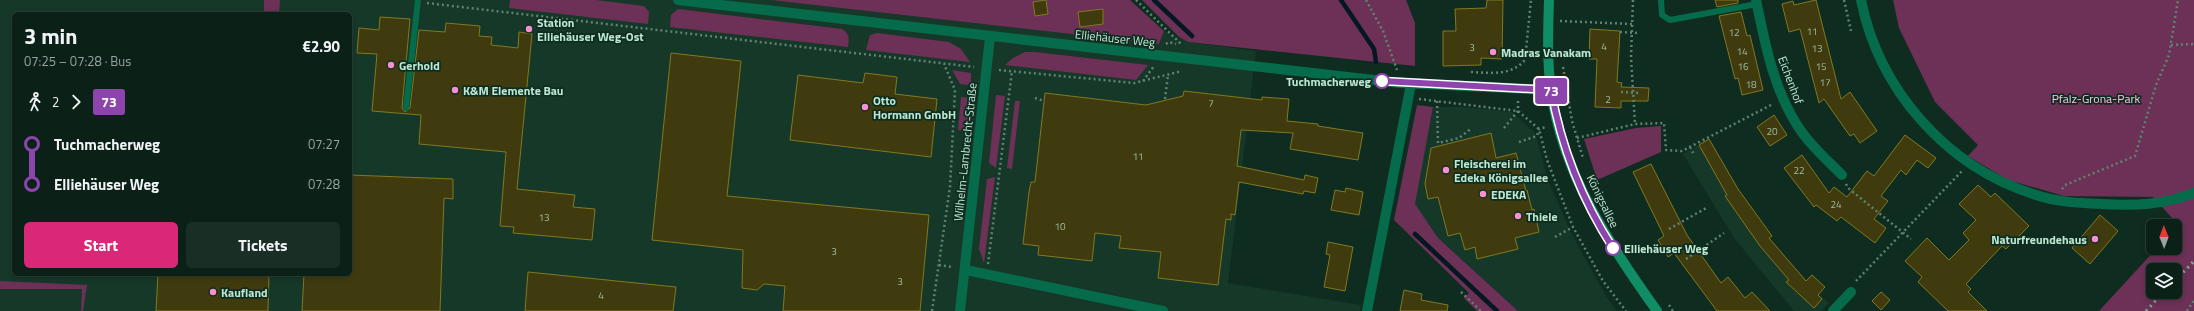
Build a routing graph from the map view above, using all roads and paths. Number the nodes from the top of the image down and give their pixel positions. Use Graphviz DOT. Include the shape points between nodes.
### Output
graph roads {
  1 [pos="678,0"];
  2 [pos="1136,0"];
  3 [pos="1366,0"];
  4 [pos="1531,0"];
  5 [pos="1549,0"];
  6 [pos="1633,0"];
  7 [pos="1661,0"];
  8 [pos="1844,0"];
  9 [pos="1861,0"];
  10 [pos="2178,0"];
  11 [pos="418,1"];
  12 [pos="1757,2"];
  13 [pos="1561,14"];
  14 [pos="1560,21"];
  15 [pos="1632,24"];
  16 [pos="1560,27"];
  17 [pos="1852,31"];
  18 [pos="1620,32"];
  19 [pos="1632,33"];
  20 [pos="1638,33"];
  21 [pos="990,37"];
  22 [pos="2194,44"];
  23 [pos="2171,45"];
  24 [pos="1185,48"];
  25 [pos="1159,56"];
  26 [pos="1561,61"];
  27 [pos="944,64"];
  28 [pos="986,68"];
  29 [pos="1519,68"];
  30 [pos="1397,70"];
  31 [pos="1012,71"];
  32 [pos="1168,75"];
  33 [pos="1411,84"];
  34 [pos="1551,90"];
  35 [pos="1621,92"];
  36 [pos="1633,93"];
  37 [pos="1640,93"];
  38 [pos="1036,98"];
  39 [pos="1165,99"];
  40 [pos="1782,99"];
  41 [pos="1044,100"];
  42 [pos="1437,102"];
  43 [pos="406,108"];
  44 [pos="1635,124"];
  45 [pos="1472,128"];
  46 [pos="1504,128"];
  47 [pos="1539,129"];
  48 [pos="1577,138"];
  49 [pos="1519,142"];
  50 [pos="1690,147"];
  51 [pos="1693,153"];
  52 [pos="1969,163"];
  53 [pos="1585,164"];
  54 [pos="1842,175"];
  55 [pos="2065,185"];
  56 [pos="2194,193"];
  57 [pos="1708,207"];
  58 [pos="1573,227"];
  59 [pos="1669,229"];
  60 [pos="1902,232"];
  61 [pos="1724,233"];
  62 [pos="1555,237"];
  63 [pos="1911,239"];
  64 [pos="1686,259"];
  65 [pos="966,270"];
  66 [pos="987,274"];
  67 [pos="1460,292"];
  68 [pos="1851,292"];
  69 [pos="1664,299"];
  70 [pos="2194,300"];
  71 [pos="932,311"];
  72 [pos="960,311"];
  73 [pos="1163,311"];
  74 [pos="1368,311"];
  75 [pos="1481,311"];
  76 [pos="1626,311"];
  77 [pos="1657,311"];
  78 [pos="1673,311"];
  79 [pos="1833,311"];
  80 [pos="2187,311"];
  1 -- 21 [label="street, Elliehäuser Weg"];
  2 -- 24 [label="path"];
  3 -- 30 [label="path" via="1383,31"];
  4 -- 29 [label="path" via="1525,60"];
  5 -- 34 [label="street, Königsallee"];
  6 -- 15 [label="path"];
  7 -- 12 [label="lane" via="1662,16 1670,20"];
  8 -- 17 [label="path"];
  9 -- 52 [label="street" via="1876,46 1902,95 1934,135"];
  10 -- 23 [label="path"];
  11 -- 27 [label="path"];
  11 -- 43 [label="lane"];
  12 -- 40 [label="street, Eichenhof" via="1766,50"];
  13 -- 14 [label="path"];
  14 -- 15 [label="path"];
  14 -- 16 [label="path"];
  15 -- 19 [label="path"];
  18 -- 19 [label="path"];
  19 -- 20 [label="path"];
  19 -- 36 [label="path"];
  21 -- 25 [label="street, Elliehäuser Weg"];
  21 -- 28 [label="street, Wilhelm-Lambrecht-Straße"];
  22 -- 23 [label="path"];
  23 -- 55 [label="path" via="2135,156"];
  25 -- 31 [label="path" via="1142,82 1134,83"];
  25 -- 33 [label="street, Elliehäuser Weg"];
  26 -- 48 [label="path"];
  27 -- 28 [label="path"];
  27 -- 71 [label="path" via="955,90 950,187"];
  28 -- 31 [label="path"];
  28 -- 65 [label="street, Wilhelm-Lambrecht-Straße"];
  31 -- 66 [label="path"];
  32 -- 39 [label="path"];
  33 -- 34 [label="street, Elliehäuser Weg"];
  33 -- 74 [label="street"];
  34 -- 77 [label="street, Königsallee" via="1557,125 1573,169 1601,230"];
  35 -- 36 [label="path"];
  36 -- 37 [label="path"];
  36 -- 44 [label="path"];
  38 -- 41 [label="path"];
  40 -- 50 [label="path"];
  40 -- 54 [label="street, Eichenhof" via="1808,140"];
  42 -- 45 [label="path" via="1438,143 1459,138"];
  44 -- 48 [label="path"];
  44 -- 50 [label="path" via="1664,123 1666,150 1682,151"];
  46 -- 47 [label="path" via="1518,111"];
  47 -- 49 [label="path" via="1537,136"];
  47 -- 58 [label="path" via="1547,160"];
  48 -- 53 [label="path"];
  50 -- 51 [label="path"];
  52 -- 56 [label="street" via="2016,188 2048,198 2077,203 2140,205 2162,203"];
  52 -- 60 [label="path"];
  54 -- 60 [label="path" via="1848,188"];
  57 -- 59 [label="path"];
  58 -- 62 [label="path"];
  58 -- 76 [label="path" via="1603,281"];
  60 -- 63 [label="path"];
  60 -- 68 [label="path" via="1852,284"];
  61 -- 64 [label="path"];
  65 -- 66 [label="street"];
  65 -- 72 [label="street, Wilhelm-Lambrecht-Straße"];
  66 -- 73 [label="street"];
  67 -- 75 [label="path"];
  68 -- 79 [label="street"];
  69 -- 78 [label="path"];
  70 -- 80 [label="path"];
}
